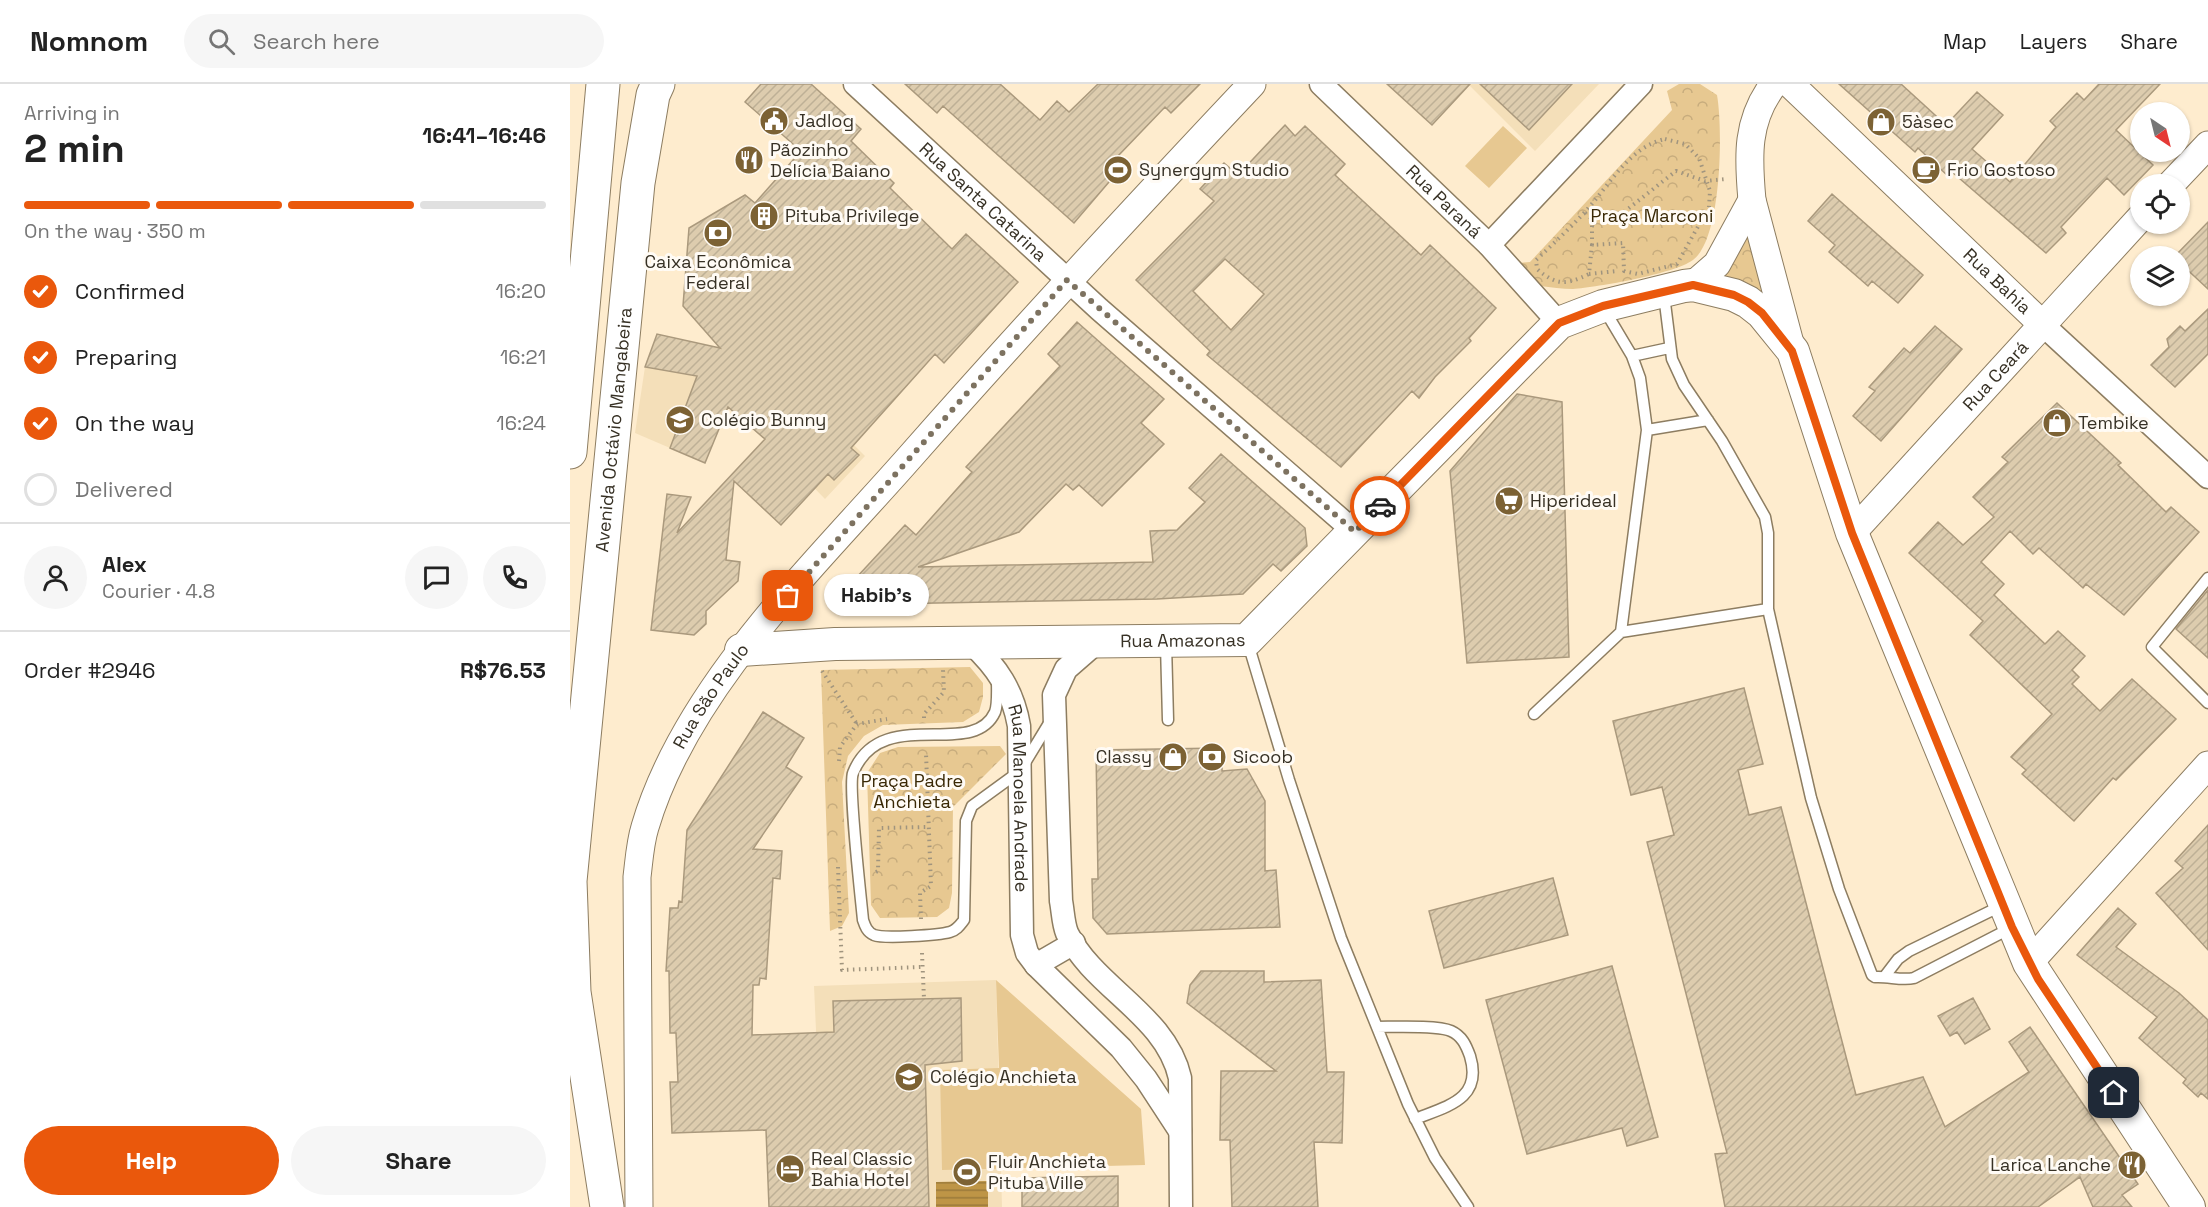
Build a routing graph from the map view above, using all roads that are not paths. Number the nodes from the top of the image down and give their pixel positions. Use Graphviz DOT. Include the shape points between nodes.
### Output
graph roads {
  1 [pos="603,84"];
  2 [pos="658,84"];
  3 [pos="855,84"];
  4 [pos="1252,84"];
  5 [pos="1321,84"];
  6 [pos="1641,84"];
  7 [pos="1774,84"];
  8 [pos="1790,84"];
  9 [pos="2208,145"];
  10 [pos="2180,174"];
  11 [pos="1751,188"];
  12 [pos="2130,229"];
  13 [pos="1489,245"];
  14 [pos="1067,280"];
  15 [pos="1679,288"];
  16 [pos="1603,306"];
  17 [pos="1559,323"];
  18 [pos="2043,325"];
  19 [pos="1669,348"];
  20 [pos="1792,351"];
  21 [pos="1632,356"];
  22 [pos="1708,420"];
  23 [pos="1647,430"];
  24 [pos="570,452"];
  25 [pos="2208,477"];
  26 [pos="1355,532"];
  27 [pos="1852,533"];
  28 [pos="2208,578"];
  29 [pos="1768,609"];
  30 [pos="1621,632"];
  31 [pos="1247,640"];
  32 [pos="1166,641"];
  33 [pos="1097,642"];
  34 [pos="971,643"];
  35 [pos="741,650"];
  36 [pos="998,671"];
  37 [pos="2208,703"];
  38 [pos="1534,714"];
  39 [pos="1054,715"];
  40 [pos="1168,720"];
  41 [pos="2208,765"];
  42 [pos="1020,771"];
  43 [pos="2008,916"];
  44 [pos="1074,943"];
  45 [pos="2029,963"];
  46 [pos="1036,965"];
  47 [pos="1885,976"];
  48 [pos="572,1006"];
  49 [pos="1377,1027"];
  50 [pos="1415,1119"];
  51 [pos="1180,1131"];
  52 [pos="607,1207"];
  53 [pos="639,1207"];
  54 [pos="1181,1207"];
  55 [pos="1468,1207"];
  56 [pos="2189,1207"];
  1 -- 24 [label="main road"];
  2 -- 48 [label="main road, Avenida Octávio Mangabeira" via="638,183 579,778 570,881"];
  3 -- 14 [label="street, Rua Santa Catarina"];
  4 -- 14 [label="street, Rua São Paulo"];
  5 -- 13 [label="street, Rua Paraná"];
  6 -- 13 [label="street"];
  7 -- 11 [label="street" via="1753,119 1749,137"];
  8 -- 18 [label="street, Rua Bahia"];
  9 -- 10 [label="street"];
  11 -- 15 [label="street, Rua Amazonas" via="1717,264"];
  11 -- 20 [label="street"];
  12 -- 18 [label="street, Rua Ceará"];
  13 -- 17 [label="street, Rua Paraná"];
  14 -- 26 [label="street, Rua Santa Catarina"];
  14 -- 35 [label="street, Rua São Paulo"];
  15 -- 16 [label="main road, Rua Amazonas"];
  15 -- 19 [label="lane"];
  15 -- 20 [label="main road" via="1734,295 1748,302 1762,313"];
  16 -- 17 [label="main road, Rua Amazonas"];
  16 -- 21 [label="lane"];
  17 -- 26 [label="main road, Rua Amazonas"];
  18 -- 25 [label="street, Rua Bahia"];
  18 -- 27 [label="street, Rua Ceará"];
  19 -- 21 [label="lane"];
  19 -- 22 [label="lane" via="1684,385"];
  20 -- 27 [label="main road"];
  21 -- 23 [label="lane" via="1640,378"];
  22 -- 23 [label="lane"];
  22 -- 29 [label="lane" via="1765,517"];
  23 -- 30 [label="lane"];
  26 -- 31 [label="main road, Rua Amazonas"];
  27 -- 43 [label="main road"];
  28 -- 37 [label="lane" via="2152,647"];
  29 -- 30 [label="lane"];
  29 -- 47 [label="lane" via="1811,798 1839,889 1870,971 1875,977"];
  30 -- 38 [label="lane"];
  31 -- 32 [label="main road, Rua Amazonas"];
  31 -- 49 [label="lane" via="1341,938"];
  32 -- 33 [label="main road, Rua Amazonas"];
  32 -- 40 [label="lane"];
  33 -- 34 [label="main road, Rua Amazonas"];
  33 -- 39 [label="street" via="1066,669 1054,696"];
  34 -- 35 [label="main road, Rua Amazonas" via="835,644"];
  34 -- 36 [label="street, Rua Manoela Andrade"];
  35 -- 53 [label="street, Rua São Paulo" via="682,740 645,828 637,877 635,934"];
  36 -- 42 [label="street, Rua Manoela Andrade" via="1016,708"];
  36 -- 42 [label="lane" via="995,712 984,725 969,734 887,738 866,752 852,774 863,920 867,929 874,935 921,936 959,928 964,920 966,821 972,806"];
  39 -- 42 [label="lane"];
  39 -- 44 [label="street" via="1061,901 1066,930"];
  41 -- 45 [label="street"];
  42 -- 46 [label="street, Rua Manoela Andrade" via="1022,935 1027,953"];
  43 -- 45 [label="main road"];
  43 -- 47 [label="lane" via="1909,951"];
  43 -- 47 [label="lane" via="1914,978"];
  44 -- 46 [label="street"];
  44 -- 51 [label="street" via="1169,1049 1177,1063"];
  45 -- 56 [label="main road"];
  46 -- 51 [label="street, Rua Manoela Andrade" via="1121,1048"];
  48 -- 52 [label="main road, Avenida Octávio Mangabeira"];
  49 -- 50 [label="lane"];
  49 -- 50 [label="lane" via="1448,1030 1466,1046 1475,1073 1472,1086 1450,1106"];
  50 -- 55 [label="lane"];
  51 -- 54 [label="street"];
}
